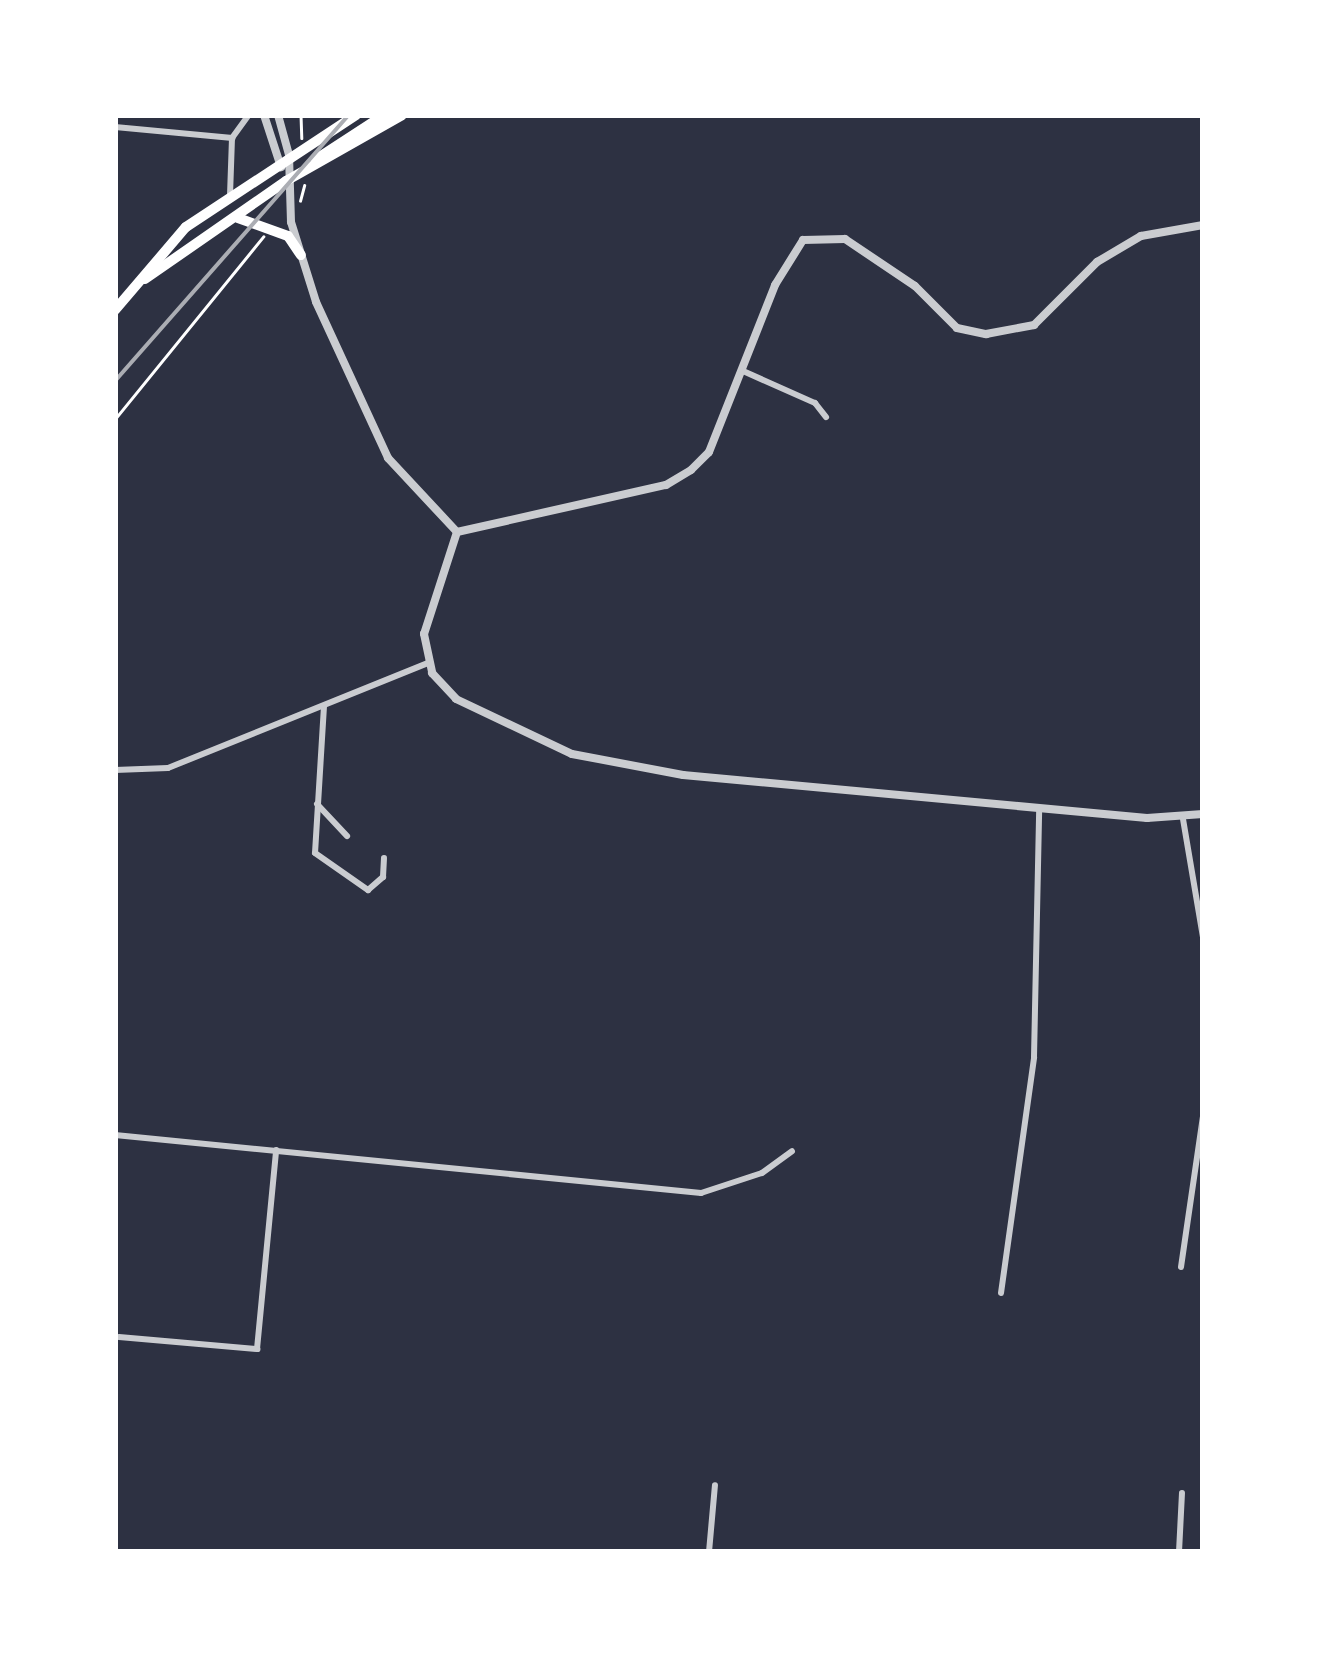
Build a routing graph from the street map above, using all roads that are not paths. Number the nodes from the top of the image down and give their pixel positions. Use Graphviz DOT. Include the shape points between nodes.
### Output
graph roads {
  1 [pos="250,115"];
  2 [pos="264,115"];
  3 [pos="278,115"];
  4 [pos="356,115"];
  5 [pos="384,115"];
  6 [pos="402,115"];
  7 [pos="115,126"];
  8 [pos="232,138"];
  9 [pos="284,158"];
  10 [pos="286,181"];
  11 [pos="230,194"];
  12 [pos="238,218"];
  13 [pos="1203,224"];
  14 [pos="301,255"];
  15 [pos="144,279"];
  16 [pos="115,310"];
  17 [pos="742,371"];
  18 [pos="826,417"];
  19 [pos="457,532"];
  20 [pos="428,664"];
  21 [pos="324,706"];
  22 [pos="115,770"];
  23 [pos="317,804"];
  24 [pos="1040,808"];
  25 [pos="1203,814"];
  26 [pos="1183,819"];
  27 [pos="347,836"];
  28 [pos="384,858"];
  29 [pos="1203,937"];
  30 [pos="1203,1116"];
  31 [pos="115,1135"];
  32 [pos="276,1150"];
  33 [pos="792,1151"];
  34 [pos="1181,1267"];
  35 [pos="1001,1293"];
  36 [pos="119,1337"];
  37 [pos="715,1485"];
  38 [pos="1182,1493"];
  39 [pos="709,1552"];
  40 [pos="1179,1552"];
  1 -- 8 [label="street"];
  2 -- 9 [label="street"];
  3 -- 9 [label="street"];
  4 -- 9 [label="main road"];
  5 -- 10 [label="main road"];
  6 -- 10 [label="main road"];
  7 -- 8 [label="street"];
  8 -- 11 [label="street"];
  9 -- 10 [label="street"];
  9 -- 11 [label="main road"];
  10 -- 12 [label="main road"];
  10 -- 14 [label="street"];
  11 -- 15 [label="main road" via="166,244"];
  12 -- 14 [label="main road" via="288,236"];
  12 -- 15 [label="main road"];
  13 -- 17 [label="street" via="1141,236 1097,262 1034,325 980,334 956,328 914,286 846,239 802,240 783,268"];
  14 -- 19 [label="street" via="371,427 409,484"];
  15 -- 16 [label="main road"];
  17 -- 18 [label="street" via="814,403"];
  17 -- 19 [label="street" via="708,452 666,485"];
  19 -- 20 [label="street" via="424,634"];
  20 -- 21 [label="street"];
  20 -- 24 [label="street" via="456,699 600,763"];
  21 -- 22 [label="street" via="168,768"];
  21 -- 23 [label="street"];
  23 -- 27 [label="street"];
  23 -- 28 [label="street" via="317,856 368,890 383,877"];
  24 -- 26 [label="street"];
  24 -- 35 [label="street" via="1034,1056"];
  25 -- 26 [label="street"];
  26 -- 29 [label="street"];
  30 -- 34 [label="street"];
  31 -- 32 [label="street"];
  32 -- 33 [label="street" via="716,1193"];
  32 -- 36 [label="street" via="257,1350"];
  37 -- 39 [label="street"];
  38 -- 40 [label="street"];
}
